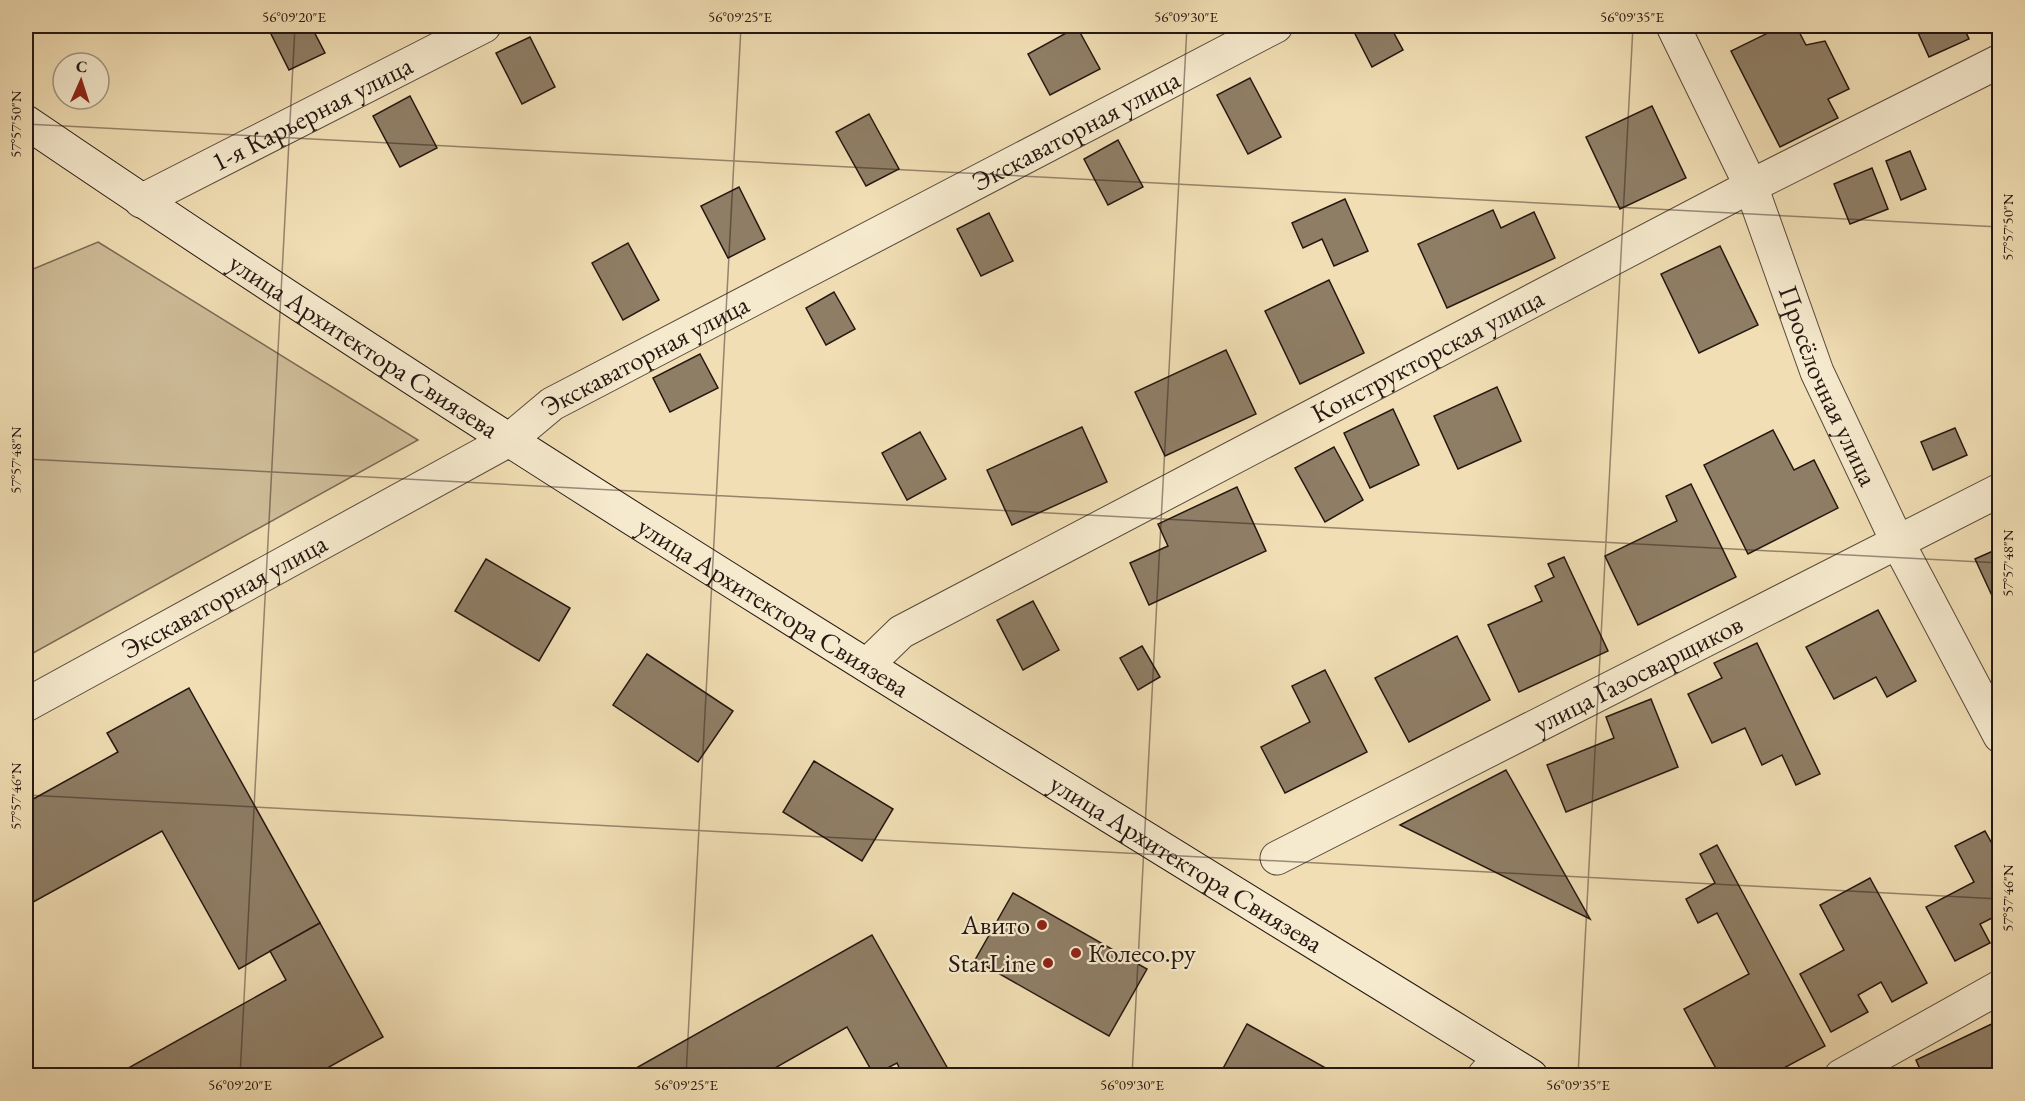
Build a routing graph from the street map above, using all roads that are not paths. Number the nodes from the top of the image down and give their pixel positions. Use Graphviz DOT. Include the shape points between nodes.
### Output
graph roads {
  1 [pos="484,26"];
  2 [pos="1276,26"];
  3 [pos="1673,26"];
  4 [pos="2000,61"];
  5 [pos="26,122"];
  6 [pos="1751,186"];
  7 [pos="141,201"];
  8 [pos="509,440"];
  9 [pos="2000,490"];
  10 [pos="1898,543"];
  11 [pos="867,665"];
  12 [pos="26,705"];
  13 [pos="2000,736"];
  14 [pos="1277,858"];
  15 [pos="2000,987"];
  16 [pos="1492,1066"];
  17 [pos="1531,1076"];
  18 [pos="1841,1076"];
  1 -- 7 [label="street, 1-я Карьерная улица"];
  2 -- 8 [label="street, Экскаваторная улица" via="552,405"];
  3 -- 6 [label="street, Просёлочная улица"];
  4 -- 6 [label="street, Конструкторская улица"];
  5 -- 7 [label="street, улица Архитектора Свиязева"];
  6 -- 10 [label="street, Просёлочная улица" via="1817,372"];
  6 -- 11 [label="street, Конструкторская улица" via="902,632"];
  7 -- 8 [label="street, улица Архитектора Свиязева"];
  8 -- 11 [label="street, улица Архитектора Свиязева"];
  8 -- 12 [label="street, Экскаваторная улица"];
  9 -- 10 [label="street, улица Газосварщиков"];
  10 -- 13 [label="street, Просёлочная улица"];
  10 -- 14 [label="street, улица Газосварщиков"];
  11 -- 16 [label="street, улица Архитектора Свиязева"];
  15 -- 18 [label="street"];
  16 -- 17 [label="street, улица Архитектора Свиязева"];
}
